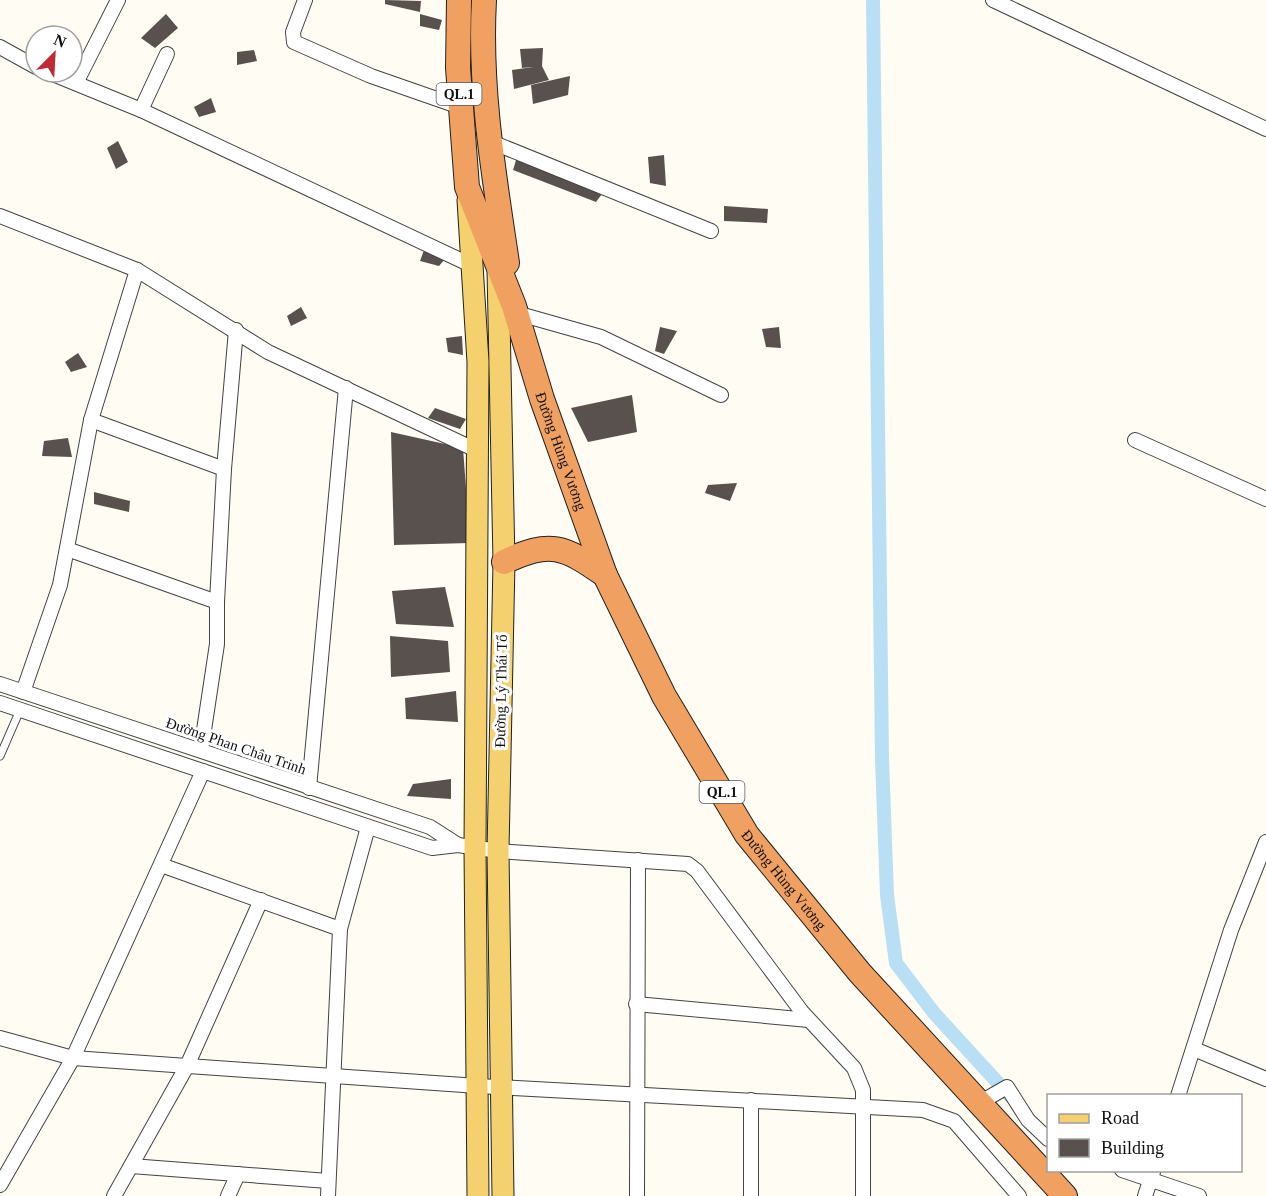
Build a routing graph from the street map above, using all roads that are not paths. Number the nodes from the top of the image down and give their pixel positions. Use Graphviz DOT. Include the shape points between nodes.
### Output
graph roads {
  1 [pos="118,0"];
  2 [pos="305,0"];
  3 [pos="459,0"];
  4 [pos="484,0"];
  5 [pos="993,0"];
  6 [pos="0,47"];
  7 [pos="166,54"];
  8 [pos="24,60"];
  9 [pos="84,67"];
  10 [pos="78,84"];
  11 [pos="460,107"];
  12 [pos="141,110"];
  13 [pos="1266,129"];
  14 [pos="489,141"];
  15 [pos="495,187"];
  16 [pos="467,188"];
  17 [pos="0,216"];
  18 [pos="711,231"];
  19 [pos="473,266"];
  20 [pos="498,266"];
  21 [pos="137,270"];
  22 [pos="515,310"];
  23 [pos="236,330"];
  24 [pos="346,388"];
  25 [pos="721,395"];
  26 [pos="91,420"];
  27 [pos="1135,440"];
  28 [pos="476,450"];
  29 [pos="224,469"];
  30 [pos="1266,499"];
  31 [pos="478,530"];
  32 [pos="503,531"];
  33 [pos="67,549"];
  34 [pos="504,562"];
  35 [pos="604,575"];
  36 [pos="217,602"];
  37 [pos="0,684"];
  38 [pos="23,692"];
  39 [pos="0,703"];
  40 [pos="20,710"];
  41 [pos="117,723"];
  42 [pos="112,741"];
  43 [pos="201,750"];
  44 [pos="0,756"];
  45 [pos="203,771"];
  46 [pos="309,789"];
  47 [pos="368,827"];
  48 [pos="1266,842"];
  49 [pos="467,847"];
  50 [pos="498,851"];
  51 [pos="638,860"];
  52 [pos="161,865"];
  53 [pos="261,900"];
  54 [pos="340,929"];
  55 [pos="636,1004"];
  56 [pos="809,1020"];
  57 [pos="0,1038"];
  58 [pos="1194,1049"];
  59 [pos="73,1058"];
  60 [pos="187,1066"];
  61 [pos="333,1076"];
  62 [pos="1266,1079"];
  63 [pos="501,1085"];
  64 [pos="478,1086"];
  65 [pos="636,1093"];
  66 [pos="1178,1094"];
  67 [pos="987,1097"];
  68 [pos="750,1100"];
  69 [pos="862,1106"];
  70 [pos="1047,1137"];
  71 [pos="131,1166"];
  72 [pos="1134,1172"];
  73 [pos="238,1174"];
  74 [pos="1152,1175"];
  75 [pos="328,1181"];
  76 [pos="0,1185"];
  77 [pos="114,1196"];
  78 [pos="228,1196"];
  79 [pos="328,1196"];
  80 [pos="478,1196"];
  81 [pos="503,1196"];
  82 [pos="637,1196"];
  83 [pos="751,1196"];
  84 [pos="862,1196"];
  85 [pos="1019,1196"];
  86 [pos="1065,1196"];
  87 [pos="1145,1196"];
  88 [pos="1199,1196"];
  1 -- 9 [label="street"];
  2 -- 11 [label="street" via="292,32 294,42 370,75"];
  3 -- 11 [label="highway, Đường Hùng Vương / QL.1"];
  4 -- 14 [label="highway, Đường Hùng Vương / QL.1" via="482,70"];
  5 -- 13 [label="street"];
  6 -- 8 [label="street"];
  7 -- 12 [label="street"];
  10 -- 12 [label="street"];
  11 -- 16 [label="highway, Đường Hùng Vương / QL.1"];
  12 -- 19 [label="street"];
  14 -- 15 [label="highway, Đường Hùng Vương / QL.1"];
  14 -- 18 [label="street"];
  15 -- 20 [label="main road, Đường Lý Thái Tổ / QL.1"];
  15 -- 22 [label="highway, Đường Hùng Vương / QL.1"];
  16 -- 19 [label="main road, Đường Lý Thái Tổ / QL.1"];
  16 -- 20 [label="highway, Đường Hùng Vương / QL.1"];
  17 -- 21 [label="street"];
  19 -- 28 [label="main road, Đường Lý Thái Tổ / QL.1" via="478,362"];
  20 -- 22 [label="highway, Đường Hùng Vương / QL.1"];
  20 -- 32 [label="main road, Đường Lý Thái Tổ / QL.1"];
  21 -- 23 [label="street"];
  21 -- 26 [label="street"];
  22 -- 25 [label="street" via="600,337"];
  22 -- 35 [label="highway, Đường Hùng Vương / QL.1"];
  23 -- 24 [label="street" via="268,352"];
  23 -- 29 [label="street"];
  24 -- 28 [label="street"];
  24 -- 46 [label="street"];
  26 -- 29 [label="street"];
  26 -- 33 [label="street"];
  27 -- 30 [label="street"];
  28 -- 31 [label="main road, Đường Lý Thái Tổ / QL.1"];
  29 -- 36 [label="street"];
  31 -- 32 [label="main road"];
  31 -- 49 [label="main road, Đường Lý Thái Tổ / QL.1"];
  32 -- 34 [label="main road, Đường Lý Thái Tổ / QL.1"];
  33 -- 36 [label="street"];
  33 -- 38 [label="street" via="60,585"];
  34 -- 35 [label="highway" via="531,549 547,547 577,558"];
  34 -- 50 [label="main road, Đường Lý Thái Tổ / QL.1"];
  35 -- 67 [label="highway, Đường Hùng Vương / QL.1" via="664,696 747,835 860,973"];
  36 -- 43 [label="street" via="218,644"];
  37 -- 38 [label="street, Đường Phan Châu Trinh"];
  38 -- 41 [label="street, Đường Phan Châu Trinh"];
  39 -- 40 [label="street, Đường Phan Châu Trinh"];
  40 -- 42 [label="street, Đường Phan Châu Trinh"];
  40 -- 44 [label="lane"];
  41 -- 42 [label="street"];
  41 -- 43 [label="street, Đường Phan Châu Trinh"];
  42 -- 45 [label="street, Đường Phan Châu Trinh"];
  43 -- 46 [label="street, Đường Phan Châu Trinh"];
  45 -- 47 [label="street, Đường Phan Châu Trinh"];
  45 -- 52 [label="street"];
  46 -- 49 [label="street, Đường Phan Châu Trinh" via="430,827"];
  47 -- 49 [label="street, Đường Phan Châu Trinh" via="432,848"];
  47 -- 54 [label="street"];
  48 -- 58 [label="street" via="1231,930"];
  49 -- 50 [label="street, Đường Phan Châu Trinh"];
  49 -- 64 [label="main road, Đường Lý Thái Tổ / QL.1"];
  50 -- 51 [label="street, Đường Phan Châu Trinh"];
  50 -- 63 [label="main road, Đường Lý Thái Tổ / QL.1"];
  51 -- 55 [label="street"];
  51 -- 56 [label="street, Đường Phan Châu Trinh" via="675,861 697,871"];
  52 -- 53 [label="street"];
  52 -- 59 [label="street"];
  53 -- 54 [label="street"];
  53 -- 60 [label="street"];
  54 -- 61 [label="street"];
  55 -- 56 [label="street"];
  55 -- 65 [label="street"];
  56 -- 69 [label="street, Đường Phan Châu Trinh" via="854,1068 861,1084"];
  57 -- 59 [label="street"];
  58 -- 62 [label="street"];
  58 -- 66 [label="street"];
  59 -- 60 [label="street"];
  59 -- 76 [label="street"];
  60 -- 61 [label="street"];
  60 -- 71 [label="street"];
  61 -- 64 [label="street"];
  61 -- 75 [label="street"];
  63 -- 64 [label="street"];
  63 -- 65 [label="street"];
  63 -- 81 [label="main road, Đường Lý Thái Tổ / QL.1"];
  64 -- 80 [label="main road, Đường Lý Thái Tổ / QL.1"];
  65 -- 68 [label="street"];
  65 -- 82 [label="street"];
  67 -- 70 [label="street" via="1005,1086 1008,1088 1028,1119"];
  67 -- 86 [label="highway, Đường Hùng Vương / QL.1"];
  68 -- 69 [label="street"];
  68 -- 83 [label="street"];
  69 -- 84 [label="street, Đường Phan Châu Trinh"];
  69 -- 85 [label="street" via="923,1110 954,1121"];
  71 -- 73 [label="street"];
  71 -- 77 [label="street"];
  72 -- 74 [label="street"];
  73 -- 75 [label="street"];
  73 -- 78 [label="street"];
  74 -- 87 [label="street"];
  74 -- 88 [label="street"];
  75 -- 79 [label="street"];
}
